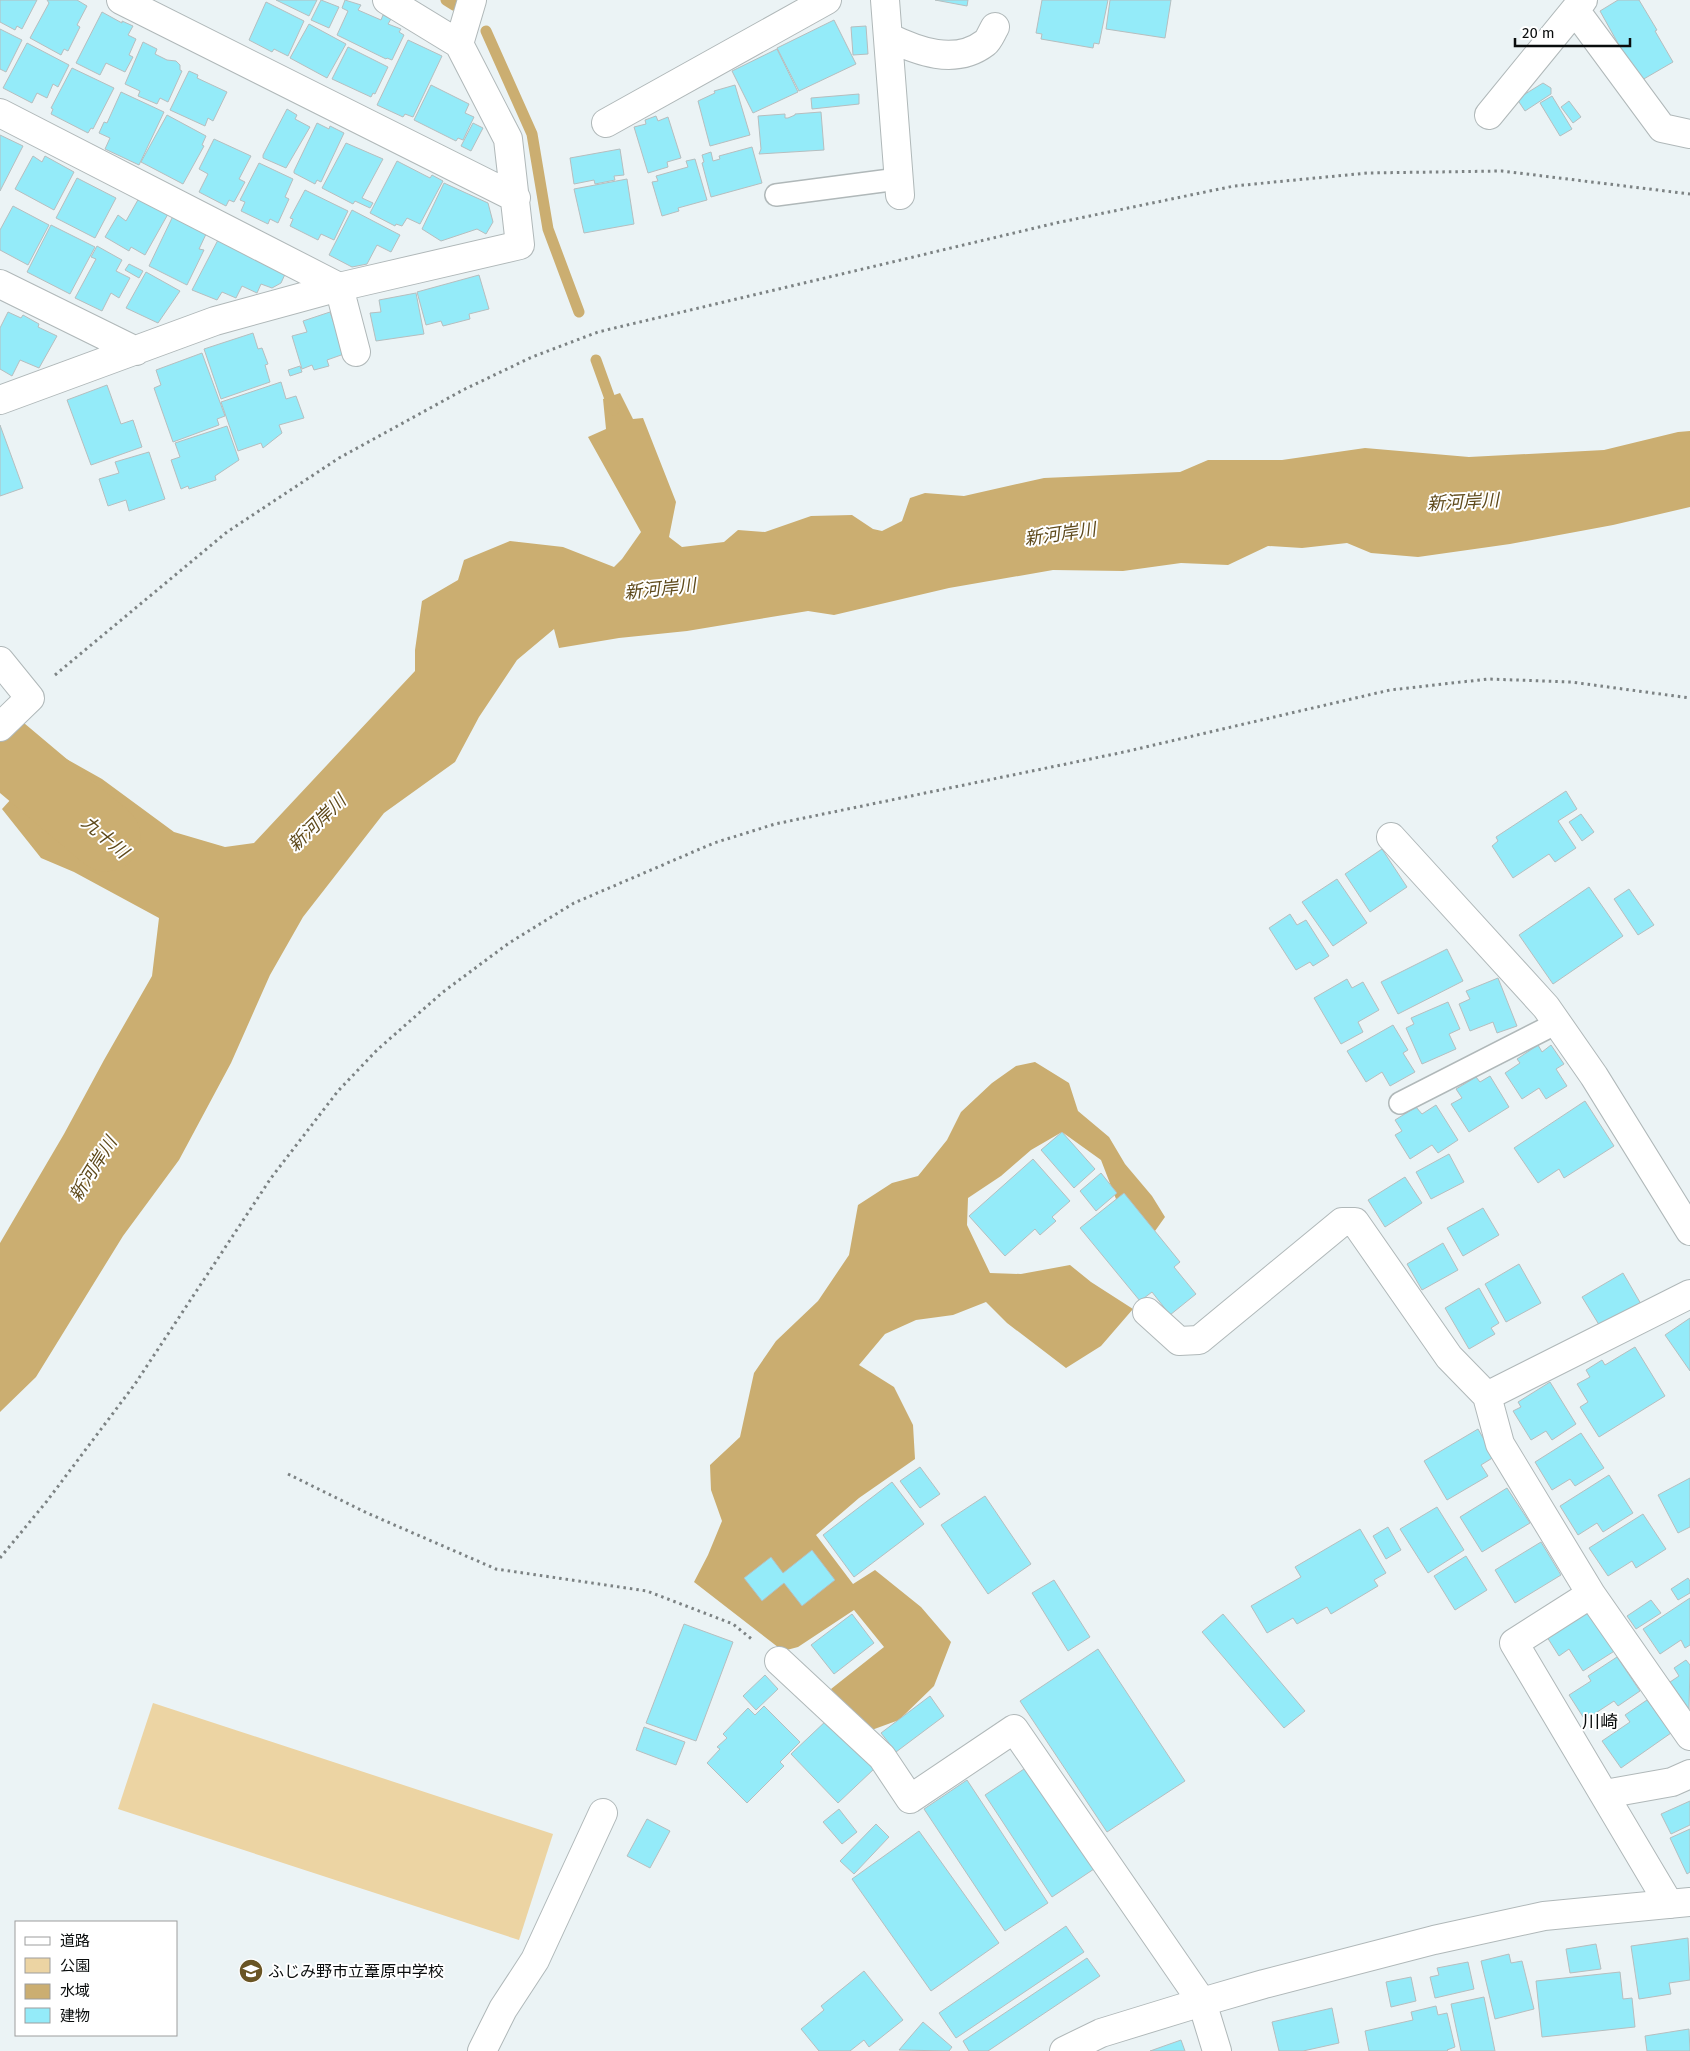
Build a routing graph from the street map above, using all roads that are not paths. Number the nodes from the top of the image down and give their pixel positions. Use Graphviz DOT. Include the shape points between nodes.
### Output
graph roads {
  1 [pos="121,0"];
  2 [pos="386,0"];
  3 [pos="472,0"];
  4 [pos="827,0"];
  5 [pos="885,0"];
  6 [pos="1579,5"];
  7 [pos="995,27"];
  8 [pos="888,37"];
  9 [pos="459,44"];
  10 [pos="0,113"];
  11 [pos="1489,115"];
  12 [pos="606,123"];
  13 [pos="1690,134"];
  14 [pos="899,187"];
  15 [pos="776,195"];
  16 [pos="516,198"];
  17 [pos="0,284"];
  18 [pos="339,287"];
  19 [pos="136,351"];
  20 [pos="356,352"];
  21 [pos="0,400"];
  22 [pos="0,661"];
  23 [pos="4,723"];
  24 [pos="1391,837"];
  25 [pos="1557,1023"];
  26 [pos="1400,1103"];
  27 [pos="1690,1231"];
  28 [pos="1690,1294"];
  29 [pos="1146,1312"];
  30 [pos="1487,1396"];
  31 [pos="1591,1594"];
  32 [pos="779,1661"];
  33 [pos="1690,1736"];
  34 [pos="1690,1774"];
  35 [pos="1605,1794"];
  36 [pos="603,1813"];
  37 [pos="1679,1903"];
  38 [pos="1202,2002"];
  39 [pos="482,2051"];
  40 [pos="1064,2051"];
  41 [pos="1217,2051"];
  1 -- 16 [label="street"];
  2 -- 9 [label="street"];
  3 -- 9 [label="street"];
  4 -- 12 [label="street"];
  5 -- 8 [label="street"];
  6 -- 11 [label="street"];
  6 -- 13 [label="street" via="1662,128"];
  7 -- 8 [label="street" via="986,42 966,54 941,55 914,49"];
  8 -- 14 [label="street"];
  9 -- 16 [label="street" via="508,140"];
  10 -- 18 [label="street"];
  14 -- 15 [label="lane"];
  16 -- 18 [label="street" via="520,245"];
  17 -- 19 [label="street"];
  18 -- 19 [label="street" via="215,321"];
  18 -- 20 [label="street"];
  19 -- 21 [label="street"];
  22 -- 23 [label="street" via="30,698"];
  24 -- 25 [label="street"];
  25 -- 26 [label="lane"];
  25 -- 27 [label="street" via="1594,1076"];
  28 -- 30 [label="street"];
  29 -- 30 [label="street" via="1179,1341 1199,1340 1342,1222 1355,1222 1449,1357"];
  30 -- 31 [label="street" via="1500,1444"];
  31 -- 33 [label="street"];
  31 -- 35 [label="street" via="1514,1643"];
  32 -- 38 [label="street" via="882,1756 910,1800 1014,1729"];
  34 -- 35 [label="street" via="1672,1782"];
  35 -- 37 [label="street"];
  36 -- 39 [label="street" via="535,1960"];
  37 -- 38 [label="street" via="1544,1916 1434,1940"];
  38 -- 40 [label="street" via="1101,2033"];
  38 -- 41 [label="street"];
}
